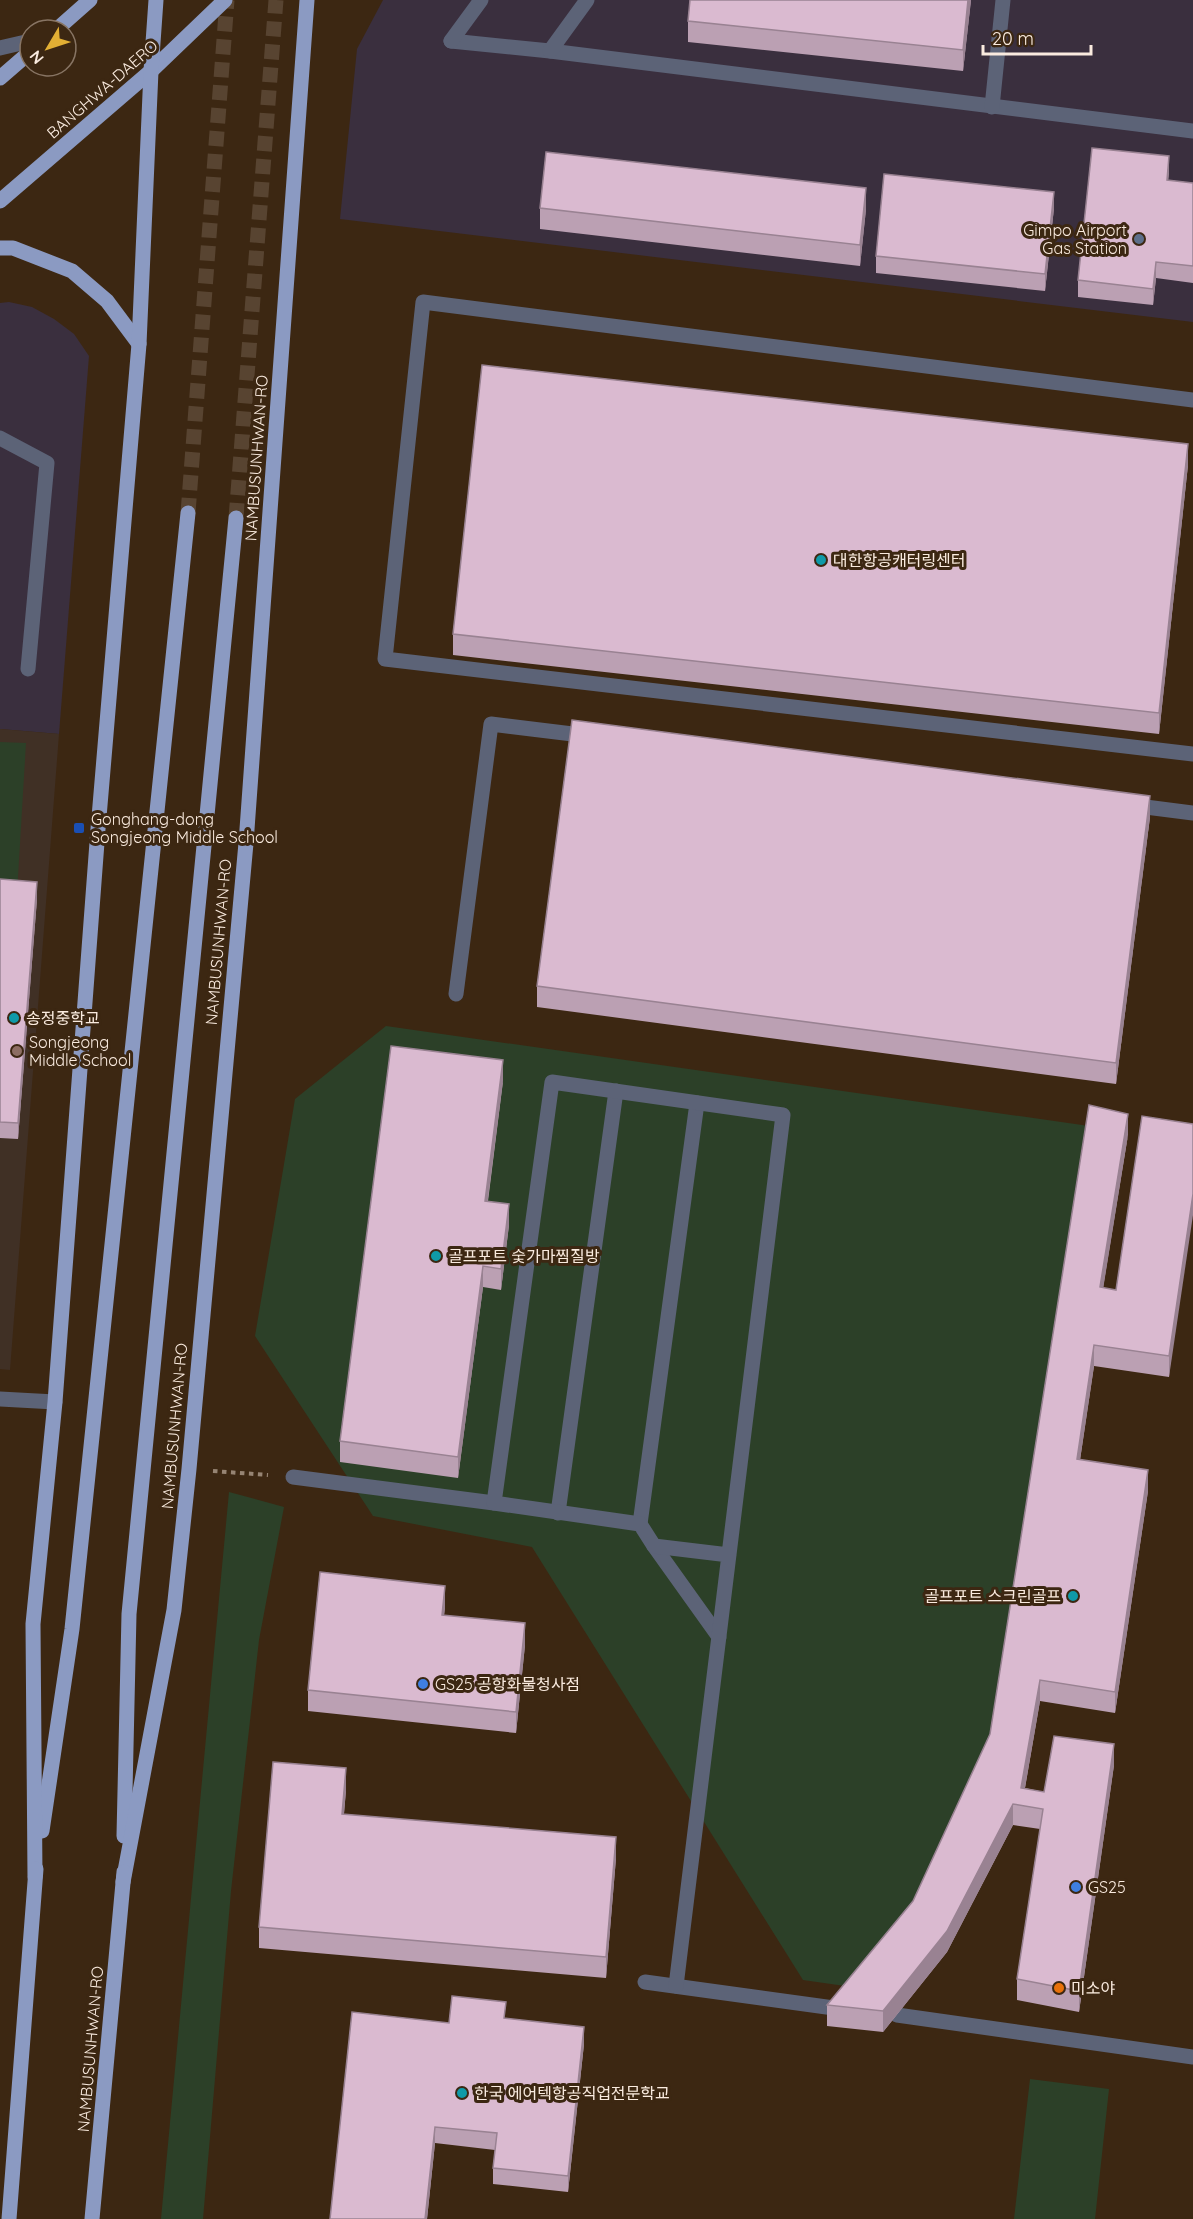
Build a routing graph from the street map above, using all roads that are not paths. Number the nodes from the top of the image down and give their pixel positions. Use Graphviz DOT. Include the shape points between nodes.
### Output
graph roads {
  1 [pos="90,0"];
  2 [pos="156,0"];
  3 [pos="225,0"];
  4 [pos="307,0"];
  5 [pos="481,0"];
  6 [pos="587,0"];
  7 [pos="1003,0"];
  8 [pos="70,18"];
  9 [pos="18,44"];
  10 [pos="0,48"];
  11 [pos="550,51"];
  12 [pos="18,62"];
  13 [pos="151,71"];
  14 [pos="0,78"];
  15 [pos="992,107"];
  16 [pos="1193,131"];
  17 [pos="0,201"];
  18 [pos="0,248"];
  19 [pos="139,344"];
  20 [pos="1193,400"];
  21 [pos="0,438"];
  22 [pos="188,513"];
  23 [pos="236,518"];
  24 [pos="28,669"];
  25 [pos="598,737"];
  26 [pos="1193,754"];
  27 [pos="1110,802"];
  28 [pos="1193,813"];
  29 [pos="456,994"];
  30 [pos="616,1091"];
  31 [pos="697,1103"];
  32 [pos="0,1399"];
  33 [pos="55,1402"];
  34 [pos="293,1477"];
  35 [pos="494,1503"];
  36 [pos="558,1513"];
  37 [pos="640,1524"];
  38 [pos="654,1546"];
  39 [pos="729,1555"];
  40 [pos="719,1637"];
  41 [pos="35,1877"];
  42 [pos="123,1882"];
  43 [pos="645,1982"];
  44 [pos="676,1986"];
  45 [pos="841,2009"];
  46 [pos="897,2014"];
  47 [pos="1193,2057"];
  48 [pos="9,2219"];
  49 [pos="92,2219"];
  1 -- 8 [label="main road"];
  2 -- 13 [label="main road"];
  3 -- 13 [label="main road, BANGHWA-DAERO"];
  4 -- 42 [label="main road, NAMBUSUNHWAN-RO" via="246,843 189,1469 174,1610"];
  5 -- 11 [label="street" via="451,41"];
  6 -- 11 [label="street"];
  7 -- 15 [label="street"];
  9 -- 10 [label="street"];
  11 -- 15 [label="street"];
  12 -- 14 [label="main road"];
  13 -- 17 [label="main road, BANGHWA-DAERO"];
  13 -- 19 [label="main road"];
  15 -- 16 [label="street"];
  18 -- 19 [label="main road" via="13,248 72,271 107,300"];
  19 -- 33 [label="main road"];
  20 -- 26 [label="street" via="423,302 385,659"];
  21 -- 24 [label="street" via="47,463"];
  22 -- 41 [label="main road" via="72,1629"];
  23 -- 42 [label="main road, NAMBUSUNHWAN-RO" via="129,1614"];
  25 -- 29 [label="street" via="491,724"];
  27 -- 28 [label="street"];
  30 -- 31 [label="street"];
  30 -- 35 [label="street" via="552,1082"];
  30 -- 36 [label="street"];
  31 -- 37 [label="street"];
  31 -- 39 [label="street" via="783,1115"];
  32 -- 33 [label="street"];
  33 -- 41 [label="main road" via="33,1624"];
  34 -- 35 [label="street"];
  35 -- 36 [label="street"];
  36 -- 37 [label="street"];
  37 -- 38 [label="street"];
  38 -- 39 [label="street"];
  38 -- 40 [label="street"];
  39 -- 40 [label="street"];
  40 -- 44 [label="street"];
  41 -- 48 [label="main road"];
  42 -- 49 [label="main road, NAMBUSUNHWAN-RO"];
  43 -- 44 [label="street"];
  44 -- 45 [label="street"];
  46 -- 47 [label="street"];
}
